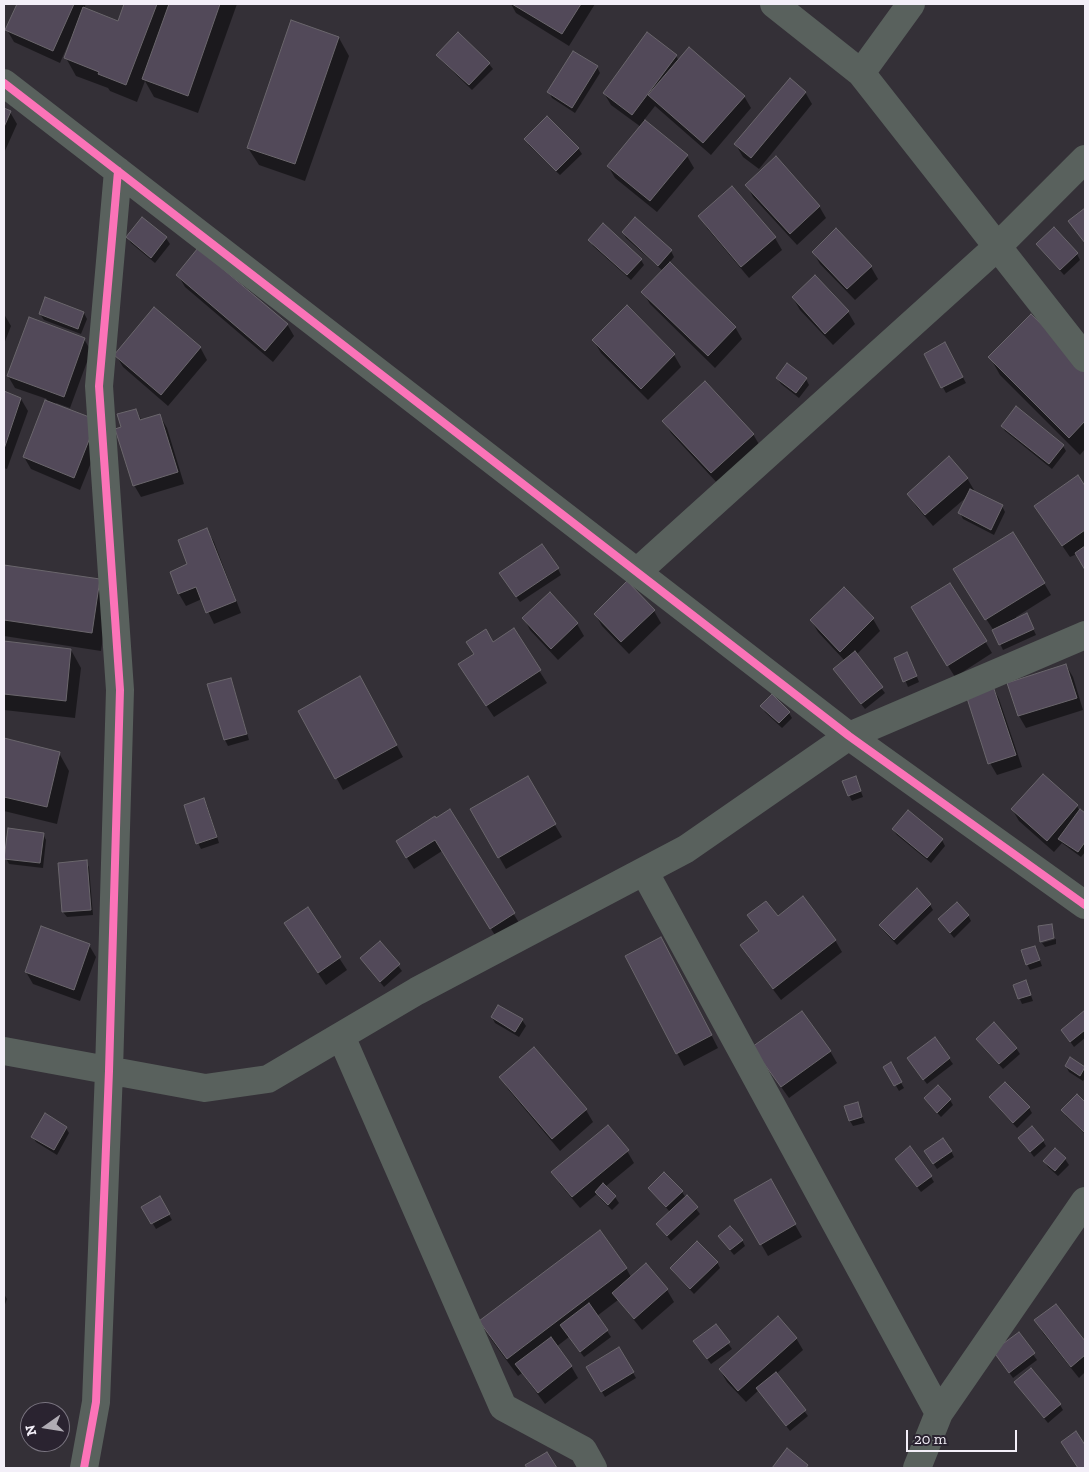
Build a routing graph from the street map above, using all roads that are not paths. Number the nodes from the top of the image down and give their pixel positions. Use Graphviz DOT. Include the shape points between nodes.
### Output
graph roads {
  1 [pos="774,4"];
  2 [pos="911,4"];
  3 [pos="860,73"];
  4 [pos="4,83"];
  5 [pos="1085,159"];
  6 [pos="118,171"];
  7 [pos="997,247"];
  8 [pos="1085,358"];
  9 [pos="637,572"];
  10 [pos="1085,635"];
  11 [pos="849,736"];
  12 [pos="644,871"];
  13 [pos="1085,905"];
  14 [pos="340,1036"];
  15 [pos="4,1051"];
  16 [pos="110,1071"];
  17 [pos="1085,1201"];
  18 [pos="939,1413"];
  19 [pos="84,1468"];
  20 [pos="593,1468"];
  21 [pos="917,1468"];
  1 -- 3 [label="street"];
  2 -- 3 [label="street"];
  3 -- 7 [label="street"];
  4 -- 6 [label="street"];
  5 -- 7 [label="street"];
  6 -- 9 [label="street"];
  6 -- 16 [label="street" via="99,386 120,690"];
  7 -- 8 [label="street"];
  7 -- 9 [label="street"];
  9 -- 11 [label="street"];
  10 -- 11 [label="street"];
  11 -- 12 [label="street" via="686,849"];
  11 -- 13 [label="street"];
  12 -- 14 [label="street" via="417,990"];
  12 -- 18 [label="street"];
  14 -- 16 [label="street" via="268,1079 205,1088"];
  14 -- 20 [label="street" via="503,1407 583,1450"];
  15 -- 16 [label="street"];
  16 -- 19 [label="street" via="96,1402"];
  17 -- 18 [label="street"];
  18 -- 21 [label="street"];
}
